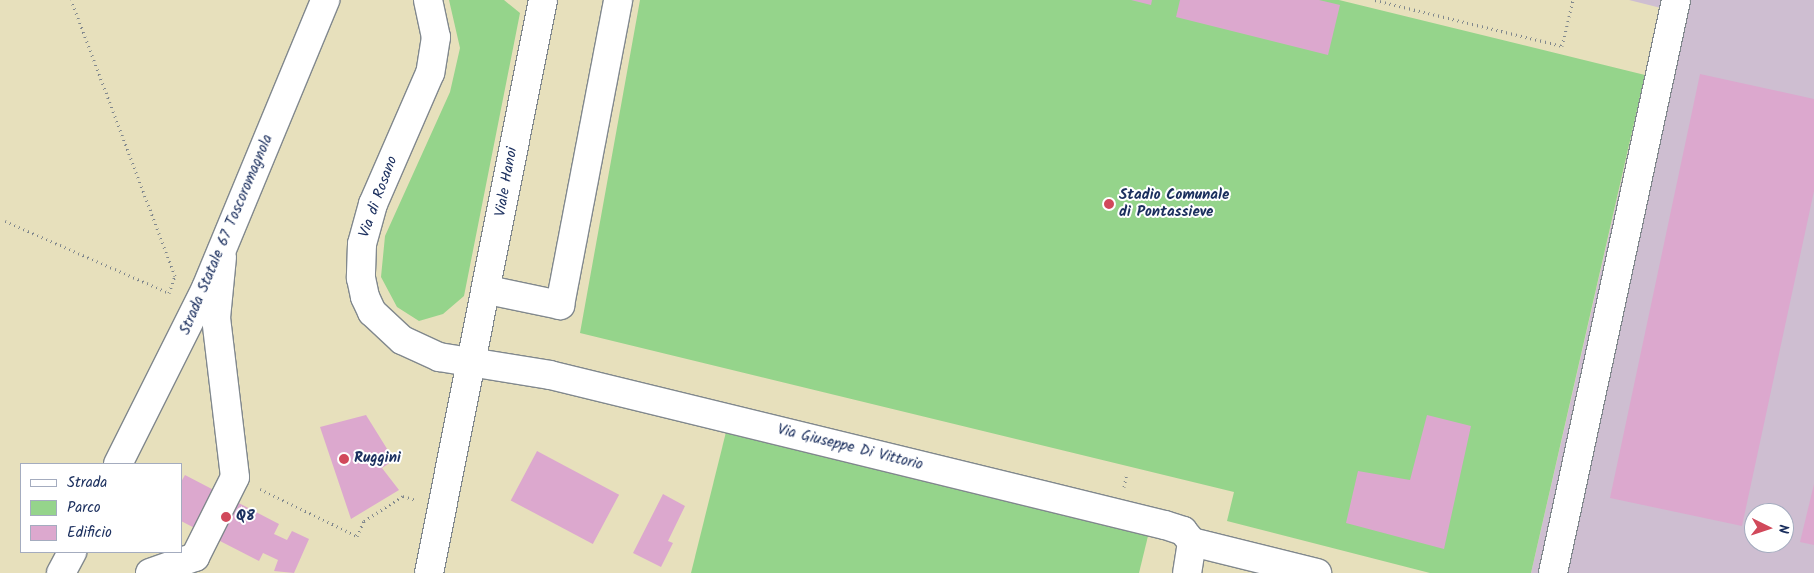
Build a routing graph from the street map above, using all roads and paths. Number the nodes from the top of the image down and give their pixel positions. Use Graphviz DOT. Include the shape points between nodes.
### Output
graph roads {
  1 [pos="71,0"];
  2 [pos="325,0"];
  3 [pos="428,0"];
  4 [pos="543,0"];
  5 [pos="618,0"];
  6 [pos="1375,0"];
  7 [pos="1573,0"];
  8 [pos="1676,0"];
  9 [pos="5,220"];
  10 [pos="222,252"];
  11 [pos="488,290"];
  12 [pos="472,363"];
  13 [pos="119,463"];
  14 [pos="235,477"];
  15 [pos="420,501"];
  16 [pos="1192,542"];
  17 [pos="71,553"];
  18 [pos="61,573"];
  19 [pos="150,573"];
  20 [pos="430,573"];
  21 [pos="1187,573"];
  22 [pos="1317,573"];
  23 [pos="1553,573"];
  1 -- 9 [label="path" via="175,276 169,293"];
  2 -- 10 [label="street, Strada Statale 67 Toscoromagnola"];
  3 -- 12 [label="street, Via di Rosano" via="434,20 434,56 367,223 362,244 361,278 372,312 402,340 439,357"];
  4 -- 11 [label="street, Viale Hanoi"];
  5 -- 11 [label="street" via="560,305"];
  6 -- 7 [label="path" via="1562,46"];
  8 -- 23 [label="street"];
  10 -- 13 [label="street, Strada Statale 67 Toscoromagnola"];
  10 -- 14 [label="street" via="216,318"];
  11 -- 12 [label="street, Viale Hanoi"];
  12 -- 16 [label="street, Via Giuseppe Di Vittorio" via="550,375 1117,513 1183,531"];
  12 -- 20 [label="street"];
  14 -- 15 [label="path" via="357,536 364,521 403,496"];
  14 -- 19 [label="street" via="195,557"];
  16 -- 21 [label="street"];
  16 -- 22 [label="street"];
  17 -- 18 [label="street"];
}
